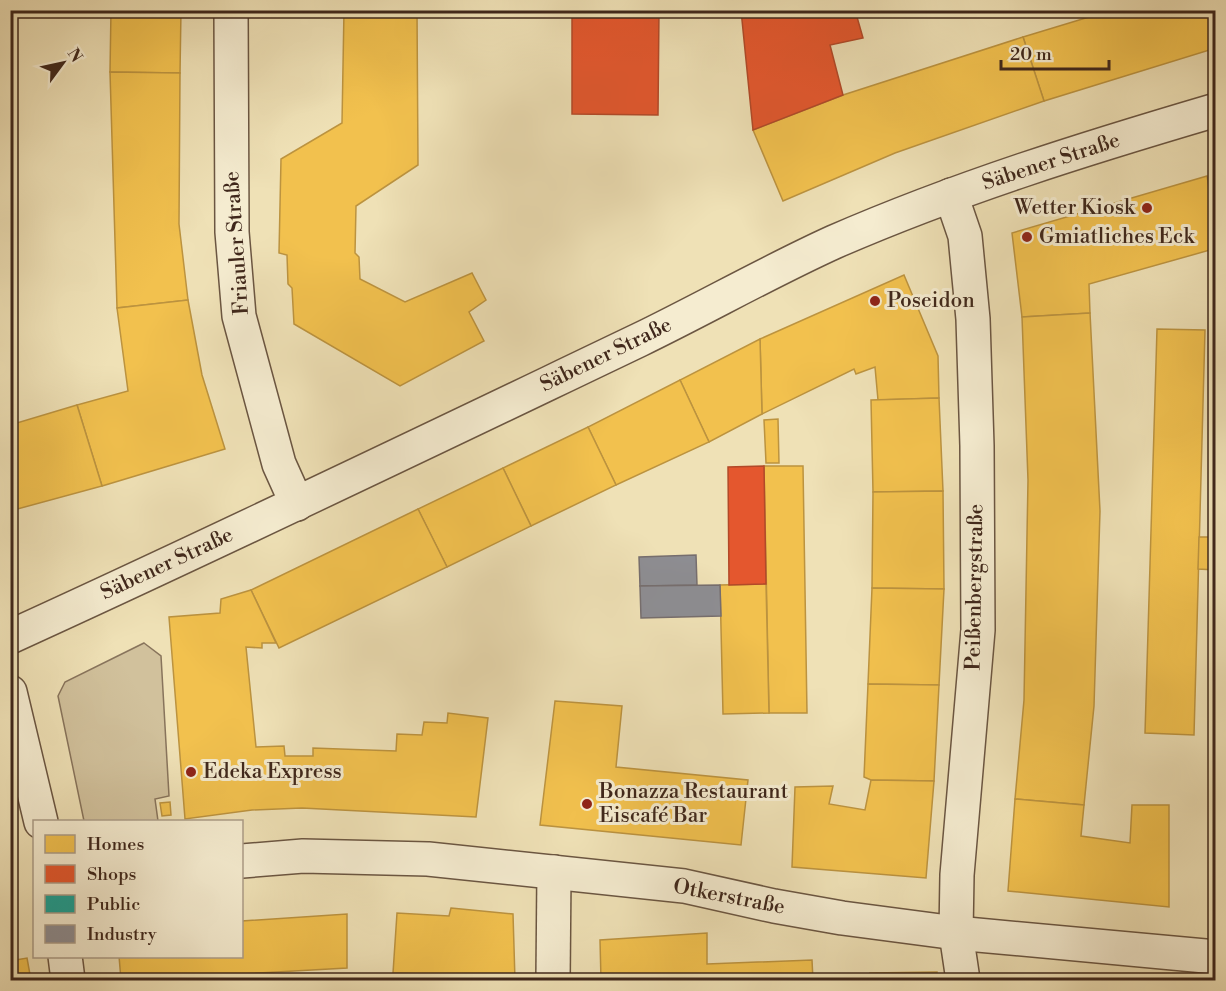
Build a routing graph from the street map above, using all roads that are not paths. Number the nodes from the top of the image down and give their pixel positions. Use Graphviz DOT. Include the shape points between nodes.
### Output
graph roads {
  1 [pos="231,10"];
  2 [pos="1215,110"];
  3 [pos="951,195"];
  4 [pos="297,504"];
  5 [pos="10,637"];
  6 [pos="10,692"];
  7 [pos="41,820"];
  8 [pos="243,861"];
  9 [pos="554,872"];
  10 [pos="956,933"];
  11 [pos="1215,957"];
  12 [pos="65,958"];
  13 [pos="68,981"];
  14 [pos="553,981"];
  15 [pos="963,981"];
  1 -- 4 [label="street, Friauler Straße" via="232,232 239,316 279,464"];
  2 -- 3 [label="street, Säbener Straße"];
  3 -- 4 [label="street, Säbener Straße" via="824,248"];
  3 -- 10 [label="street, Peißenbergstraße" via="965,236 973,319 977,446 978,630 957,874"];
  4 -- 5 [label="street, Säbener Straße"];
  6 -- 7 [label="street"];
  8 -- 9 [label="street, Otkerstraße" via="303,856 428,859"];
  9 -- 10 [label="street, Otkerstraße" via="684,886 842,918"];
  9 -- 14 [label="street"];
  10 -- 11 [label="street, Otkerstraße"];
  10 -- 15 [label="street, Peißenbergstraße"];
  12 -- 13 [label="street"];
}
